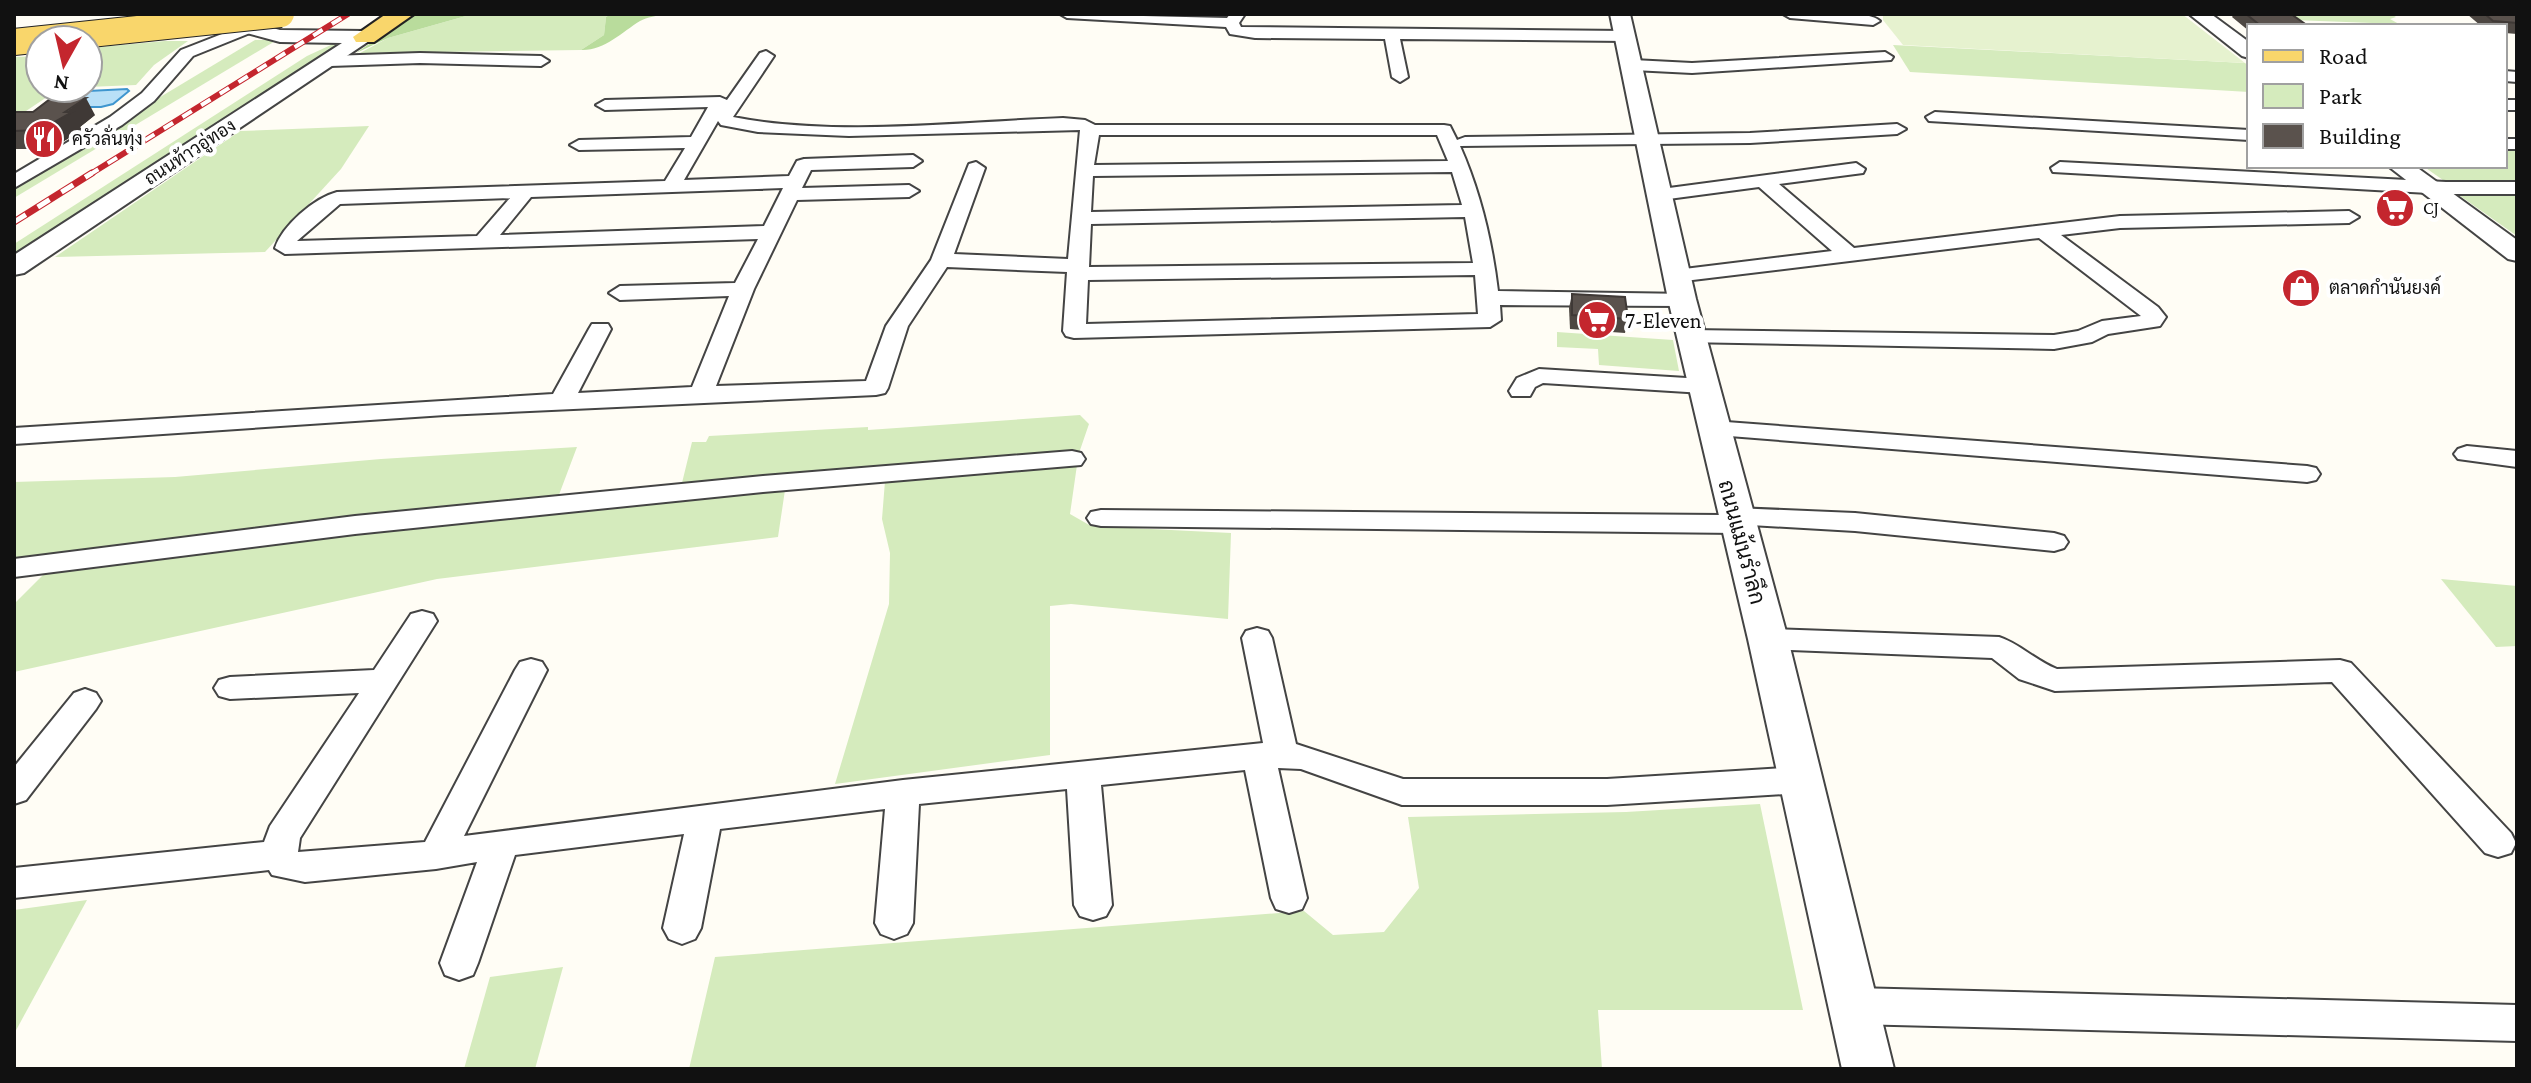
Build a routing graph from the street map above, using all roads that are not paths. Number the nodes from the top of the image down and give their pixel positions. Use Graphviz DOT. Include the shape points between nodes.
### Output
graph roads {
  1 [pos="172,14"];
  2 [pos="281,14"];
  3 [pos="402,14"];
  4 [pos="1067,14"];
  5 [pos="1790,14"];
  6 [pos="2199,14"];
  7 [pos="1234,19"];
  8 [pos="1873,21"];
  9 [pos="232,23"];
  10 [pos="1623,25"];
  11 [pos="14,33"];
  12 [pos="1392,35"];
  13 [pos="365,37"];
  14 [pos="104,38"];
  15 [pos="14,45"];
  16 [pos="2247,50"];
  17 [pos="766,56"];
  18 [pos="1885,57"];
  19 [pos="330,61"];
  20 [pos="541,61"];
  21 [pos="1633,65"];
  22 [pos="1400,77"];
  23 [pos="605,105"];
  24 [pos="1935,117"];
  25 [pos="1897,129"];
  26 [pos="1091,130"];
  27 [pos="2247,135"];
  28 [pos="1649,138"];
  29 [pos="697,142"];
  30 [pos="1465,142"];
  31 [pos="579,145"];
  32 [pos="913,161"];
  33 [pos="1461,166"];
  34 [pos="976,168"];
  35 [pos="2060,168"];
  36 [pos="2403,168"];
  37 [pos="1856,169"];
  38 [pos="1084,171"];
  39 [pos="14,182"];
  40 [pos="1765,182"];
  41 [pos="2425,185"];
  42 [pos="671,187"];
  43 [pos="791,188"];
  44 [pos="2517,188"];
  45 [pos="909,191"];
  46 [pos="525,192"];
  47 [pos="1661,194"];
  48 [pos="1474,211"];
  49 [pos="2349,217"];
  50 [pos="1082,218"];
  51 [pos="772,232"];
  52 [pos="2045,233"];
  53 [pos="482,243"];
  54 [pos="2511,245"];
  55 [pos="1851,256"];
  56 [pos="941,260"];
  57 [pos="14,267"];
  58 [pos="1482,269"];
  59 [pos="1078,270"];
  60 [pos="1679,288"];
  61 [pos="743,289"];
  62 [pos="620,293"];
  63 [pos="1489,298"];
  64 [pos="600,329"];
  65 [pos="1691,337"];
  66 [pos="1703,386"];
  67 [pos="1521,391"];
  68 [pos="702,392"];
  69 [pos="562,400"];
  70 [pos="1713,429"];
  71 [pos="14,436"];
  72 [pos="2467,454"];
  73 [pos="1072,459"];
  74 [pos="2517,459"];
  75 [pos="2307,474"];
  76 [pos="1101,518"];
  77 [pos="1736,520"];
  78 [pos="2054,542"];
  79 [pos="14,568"];
  80 [pos="422,621"];
  81 [pos="1257,638"];
  82 [pos="1768,639"];
  83 [pos="531,670"];
  84 [pos="381,681"];
  85 [pos="230,688"];
  86 [pos="85,701"];
  87 [pos="1271,756"];
  88 [pos="1083,773"];
  89 [pos="1801,780"];
  90 [pos="14,791"];
  91 [pos="903,793"];
  92 [pos="705,818"];
  93 [pos="502,843"];
  94 [pos="2498,843"];
  95 [pos="279,855"];
  96 [pos="436,855"];
  97 [pos="14,883"];
  98 [pos="1289,898"];
  99 [pos="1093,905"];
  100 [pos="894,923"];
  101 [pos="682,928"];
  102 [pos="459,963"];
  103 [pos="1854,1006"];
  104 [pos="2517,1023"];
  105 [pos="1868,1069"];
  1 -- 11 [label="main road"];
  2 -- 15 [label="main road, bridge"];
  3 -- 13 [label="main road"];
  4 -- 7 [label="street"];
  5 -- 8 [label="street"];
  6 -- 16 [label="street"];
  7 -- 12 [label="street" via="1235,31 1334,40"];
  9 -- 11 [label="main road"];
  9 -- 13 [label="street"];
  9 -- 14 [label="main road"];
  9 -- 39 [label="street" via="187,53 148,97 116,121"];
  10 -- 12 [label="street"];
  10 -- 21 [label="street, ถนนแม้นรำลึก"];
  12 -- 22 [label="street"];
  13 -- 19 [label="street, ถนนท้าวอู่ทอง"];
  17 -- 26 [label="street" via="724,116 727,121 849,131 1063,123"];
  18 -- 21 [label="street" via="1692,68"];
  19 -- 20 [label="street"];
  19 -- 57 [label="street, ถนนท้าวอู่ทอง"];
  21 -- 28 [label="street, ถนนแม้นรำลึก"];
  23 -- 29 [label="street" via="720,102"];
  24 -- 27 [label="street"];
  25 -- 28 [label="street"];
  26 -- 33 [label="street" via="1444,130"];
  26 -- 38 [label="street"];
  28 -- 30 [label="street"];
  28 -- 47 [label="street, ถนนแม้นรำลึก"];
  29 -- 31 [label="street"];
  29 -- 42 [label="street"];
  32 -- 43 [label="street" via="804,165"];
  33 -- 38 [label="street"];
  33 -- 48 [label="street"];
  34 -- 56 [label="street"];
  35 -- 41 [label="street"];
  36 -- 41 [label="street"];
  37 -- 40 [label="street"];
  38 -- 50 [label="street"];
  40 -- 47 [label="street"];
  40 -- 55 [label="street"];
  41 -- 44 [label="street"];
  41 -- 54 [label="street"];
  42 -- 43 [label="street"];
  42 -- 46 [label="street"];
  43 -- 45 [label="street"];
  43 -- 51 [label="street"];
  46 -- 53 [label="street"];
  46 -- 53 [label="street" via="337,198 288,238 285,248"];
  47 -- 60 [label="street, ถนนแม้นรำลึก"];
  48 -- 50 [label="street"];
  48 -- 58 [label="street"];
  49 -- 52 [label="street" via="2120,222"];
  50 -- 59 [label="street"];
  51 -- 53 [label="street"];
  51 -- 61 [label="street"];
  52 -- 55 [label="street"];
  52 -- 65 [label="street" via="2150,312 2152,321 2054,342"];
  55 -- 60 [label="street"];
  56 -- 59 [label="street"];
  56 -- 68 [label="street" via="897,326 876,388"];
  58 -- 59 [label="street"];
  58 -- 63 [label="street"];
  59 -- 63 [label="street" via="1074,331 1490,320"];
  60 -- 63 [label="street"];
  60 -- 65 [label="street, ถนนแม้นรำลึก"];
  61 -- 62 [label="street"];
  61 -- 68 [label="street"];
  64 -- 69 [label="street"];
  65 -- 66 [label="street, ถนนแม้นรำลึก"];
  66 -- 67 [label="street" via="1539,376"];
  66 -- 70 [label="street, ถนนแม้นรำลึก"];
  68 -- 69 [label="street"];
  69 -- 71 [label="street"];
  70 -- 75 [label="street"];
  70 -- 77 [label="street, ถนนแม้นรำลึก"];
  72 -- 74 [label="street"];
  73 -- 79 [label="street" via="355,525"];
  76 -- 77 [label="street"];
  77 -- 78 [label="street" via="1855,522"];
  77 -- 82 [label="street, ถนนแม้นรำลึก"];
  80 -- 84 [label="street"];
  81 -- 87 [label="street"];
  82 -- 89 [label="street, ถนนแม้นรำลึก"];
  82 -- 94 [label="street" via="1999,648 2030,671 2055,680 2340,671"];
  83 -- 96 [label="street"];
  84 -- 85 [label="street"];
  84 -- 95 [label="street" via="283,836"];
  86 -- 90 [label="street"];
  87 -- 88 [label="street"];
  87 -- 89 [label="street" via="1303,757 1402,792 1607,792"];
  87 -- 98 [label="street"];
  88 -- 91 [label="street"];
  88 -- 99 [label="street"];
  89 -- 103 [label="street, ถนนแม้นรำลึก"];
  91 -- 92 [label="street"];
  91 -- 100 [label="street"];
  92 -- 93 [label="street"];
  92 -- 101 [label="street"];
  93 -- 96 [label="street"];
  93 -- 102 [label="street"];
  95 -- 96 [label="street" via="285,865 305,867"];
  95 -- 97 [label="street"];
  103 -- 104 [label="street"];
  103 -- 105 [label="street, ถนนแม้นรำลึก"];
}
